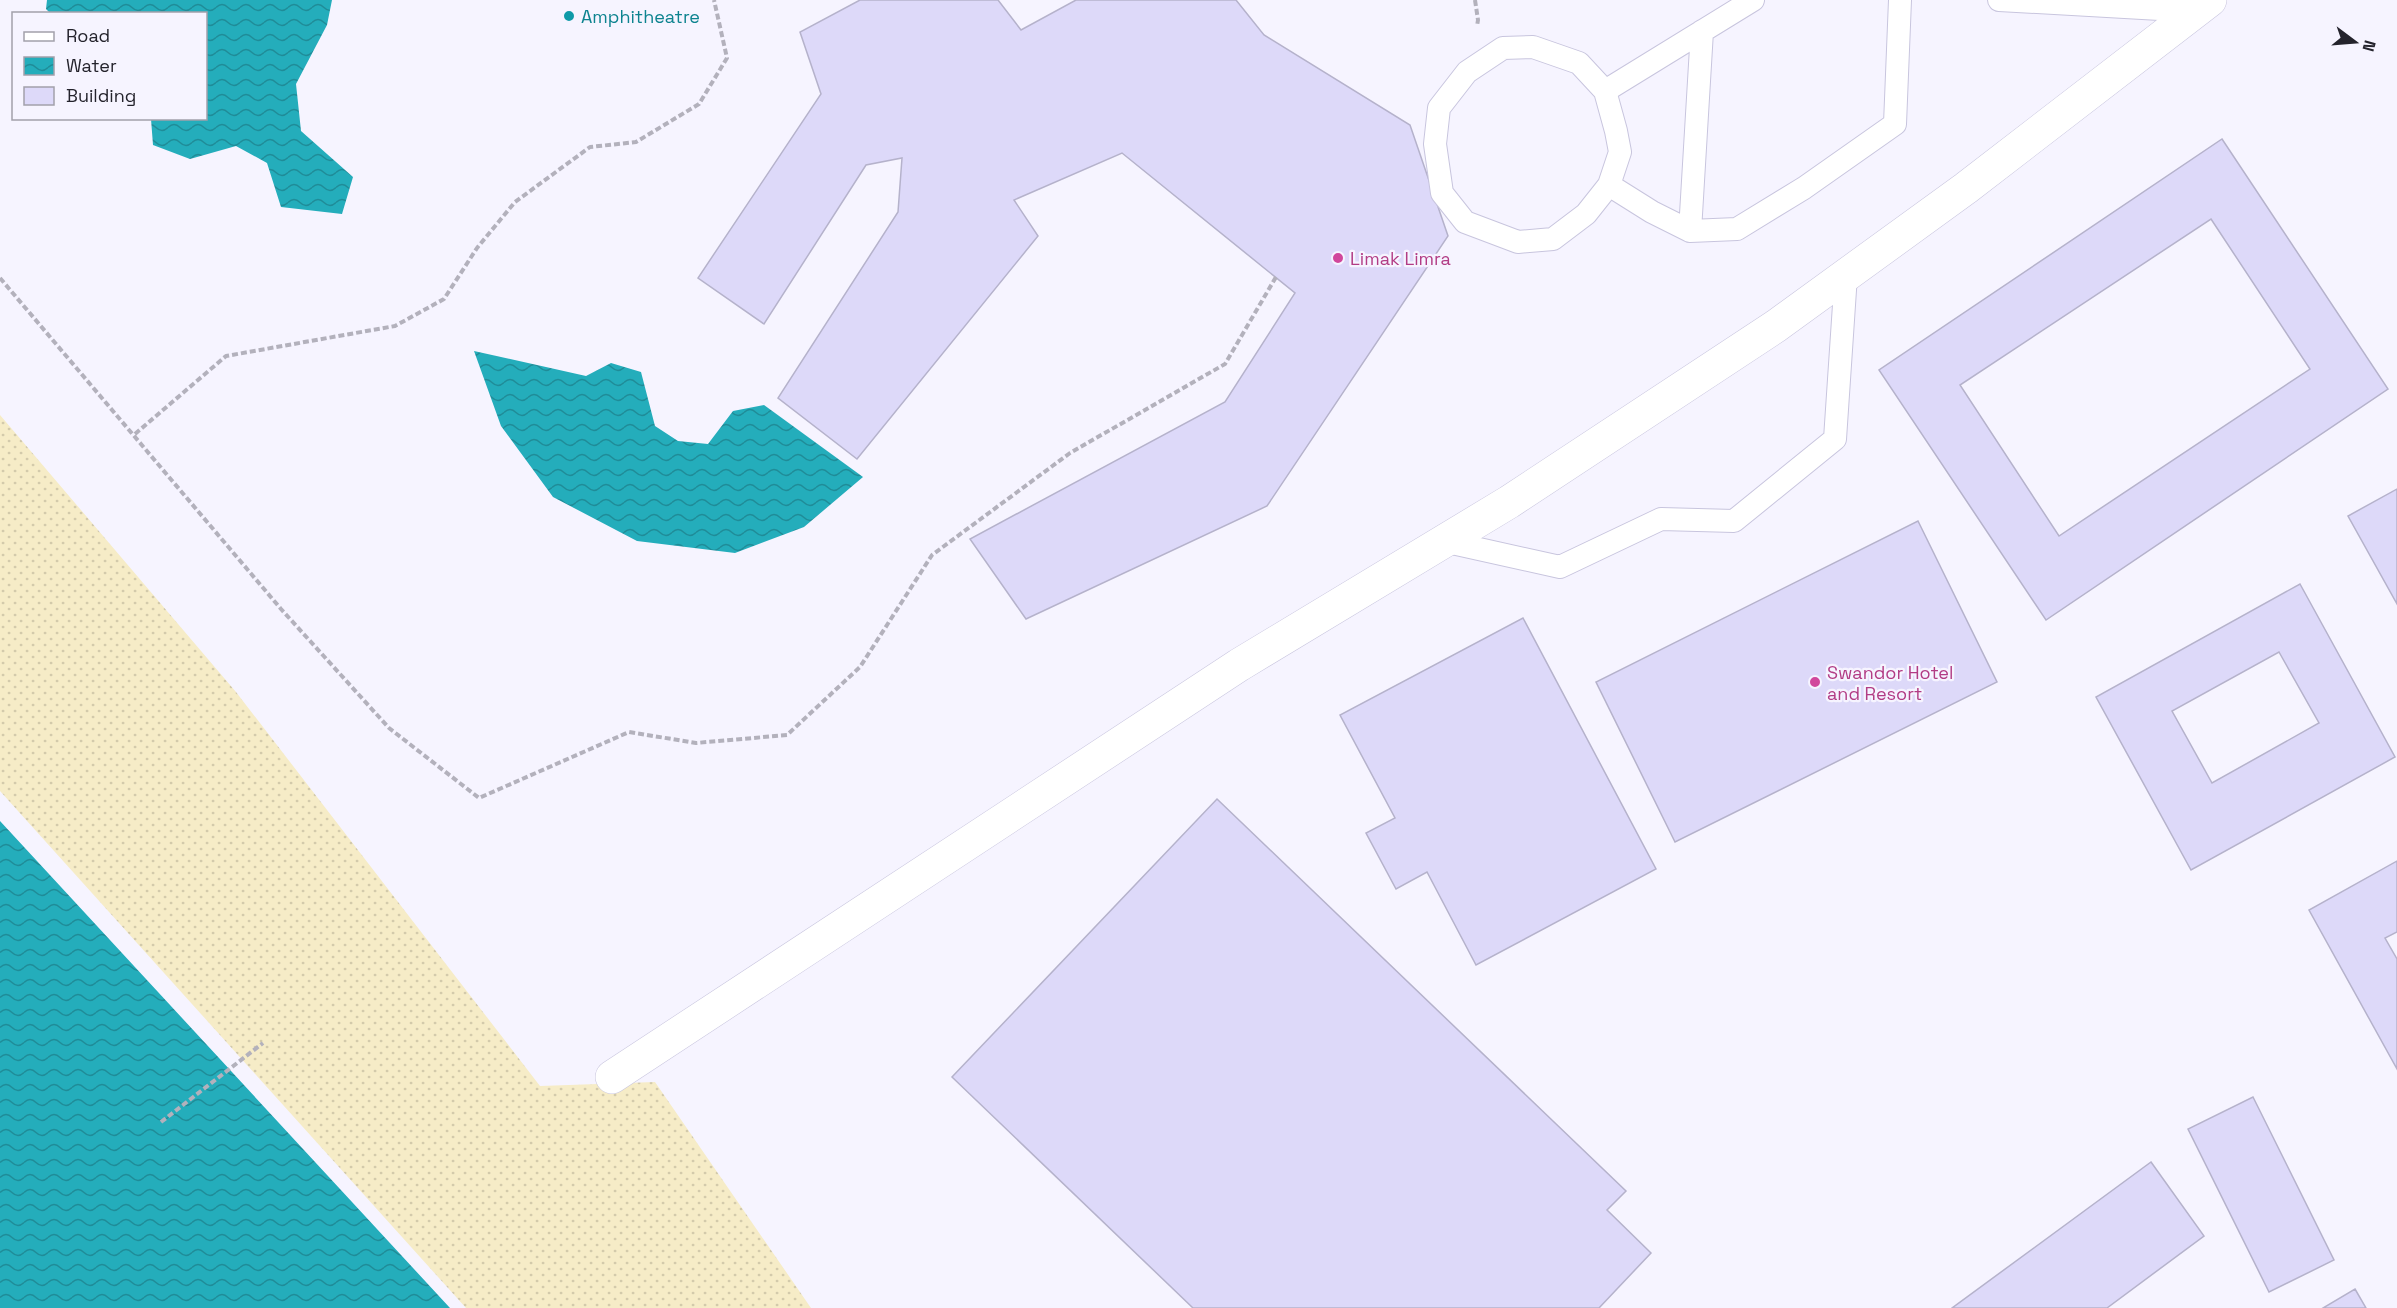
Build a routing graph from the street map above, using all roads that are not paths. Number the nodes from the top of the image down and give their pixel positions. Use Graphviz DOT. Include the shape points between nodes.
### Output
graph roads {
  1 [pos="1753,0"];
  2 [pos="1900,0"];
  3 [pos="1999,0"];
  4 [pos="2202,5"];
  5 [pos="1702,32"];
  6 [pos="1605,91"];
  7 [pos="1609,185"];
  8 [pos="1690,231"];
  9 [pos="1846,275"];
  10 [pos="1443,541"];
  11 [pos="612,1077"];
  1 -- 5 [label="lane"];
  2 -- 8 [label="lane" via="1895,124 1737,229"];
  3 -- 4 [label="lane"];
  4 -- 9 [label="street" via="1966,188"];
  5 -- 6 [label="lane"];
  5 -- 8 [label="lane"];
  6 -- 7 [label="lane" via="1620,152"];
  6 -- 7 [label="lane" via="1579,63 1533,47 1503,48 1467,72 1439,108 1435,144 1442,193 1465,222 1518,242 1553,239 1586,214"];
  7 -- 8 [label="lane"];
  9 -- 10 [label="street" via="1766,333"];
  9 -- 10 [label="lane" via="1835,439 1734,521 1661,519 1560,567"];
  10 -- 11 [label="street" via="1239,664"];
}
